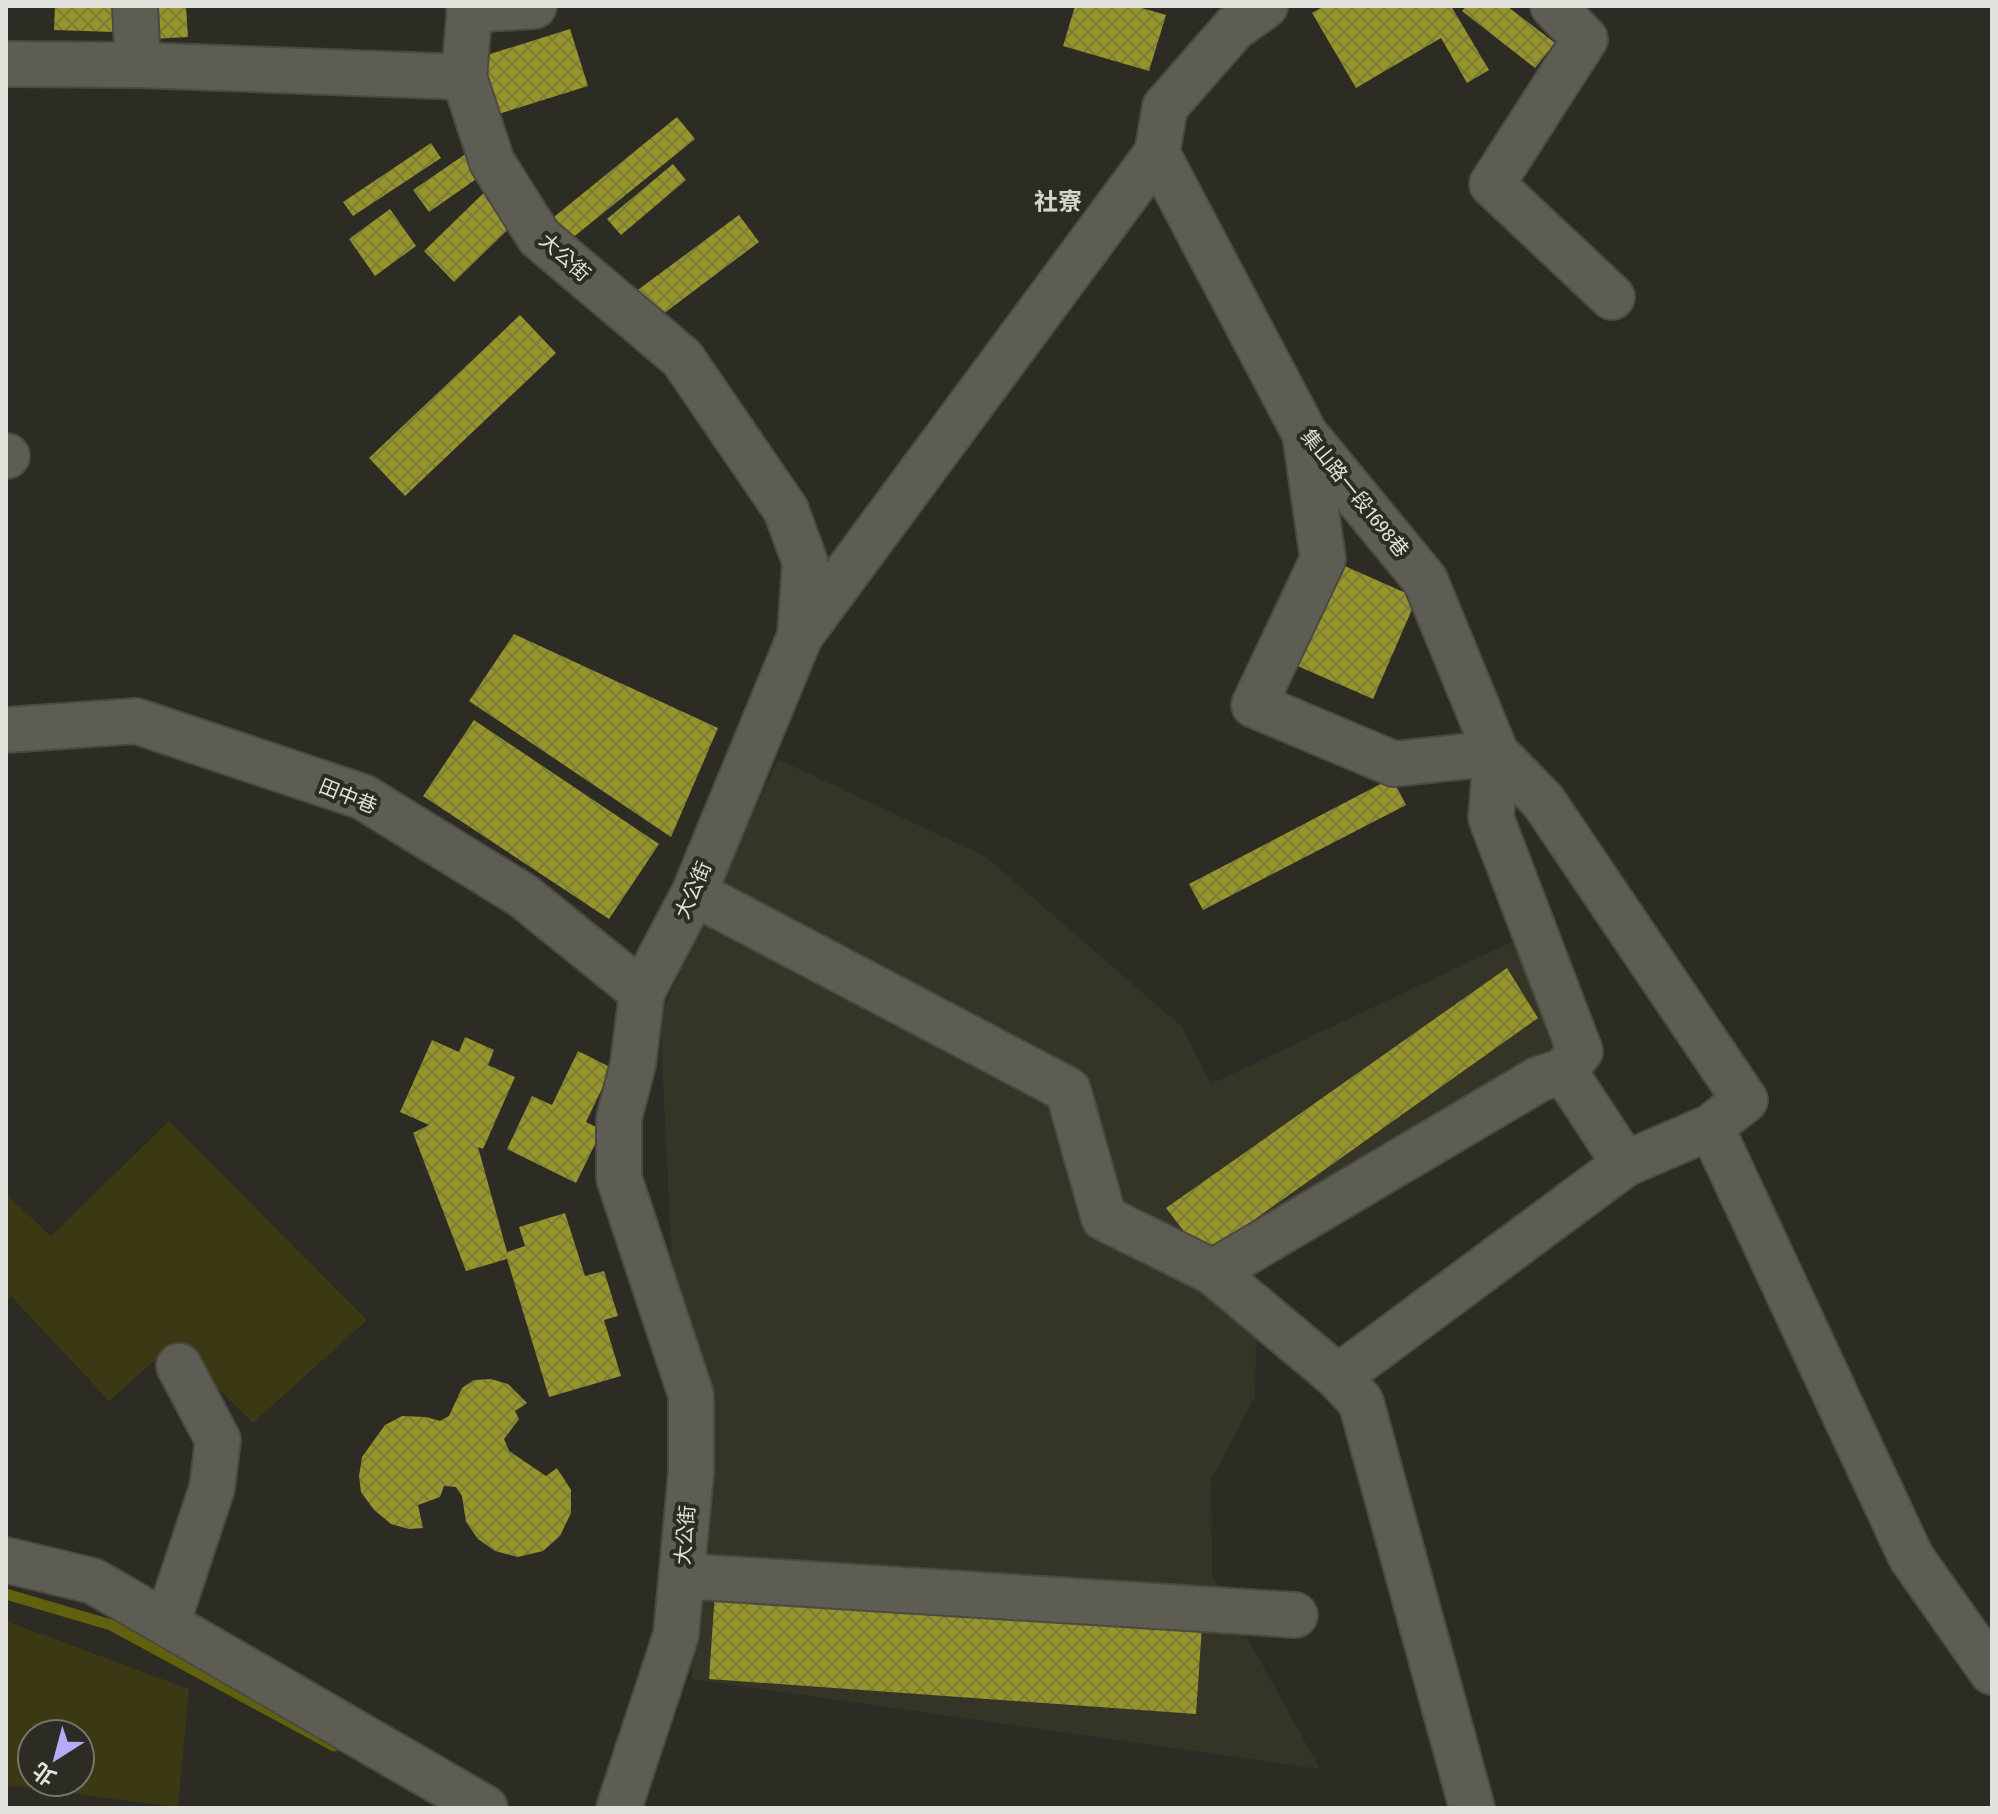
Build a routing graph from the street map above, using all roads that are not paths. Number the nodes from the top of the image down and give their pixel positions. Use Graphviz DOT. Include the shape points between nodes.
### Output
graph roads {
  1 [pos="135,6"];
  2 [pos="534,6"];
  3 [pos="1265,6"];
  4 [pos="1553,6"];
  5 [pos="470,8"];
  6 [pos="6,64"];
  7 [pos="138,65"];
  8 [pos="464,77"];
  9 [pos="1157,153"];
  10 [pos="1612,297"];
  11 [pos="1305,434"];
  12 [pos="800,636"];
  13 [pos="6,730"];
  14 [pos="1496,753"];
  15 [pos="694,893"];
  16 [pos="642,992"];
  17 [pos="1564,1071"];
  18 [pos="1711,1127"];
  19 [pos="1625,1164"];
  20 [pos="1213,1272"];
  21 [pos="179,1366"];
  22 [pos="1338,1377"];
  23 [pos="6,1560"];
  24 [pos="682,1576"];
  25 [pos="1295,1615"];
  26 [pos="167,1624"];
  27 [pos="1992,1672"];
  28 [pos="485,1808"];
  29 [pos="619,1808"];
  30 [pos="1472,1808"];
  1 -- 7 [label="street"];
  2 -- 5 [label="street"];
  3 -- 9 [label="street" via="1234,28 1165,107"];
  4 -- 10 [label="street" via="1585,39 1492,184"];
  5 -- 8 [label="street, 大公街"];
  6 -- 7 [label="street"];
  7 -- 8 [label="street"];
  8 -- 12 [label="street, 大公街" via="492,162 539,237 682,358 786,510 805,562"];
  9 -- 11 [label="street, 集山路一段1698巷"];
  9 -- 12 [label="street"];
  11 -- 14 [label="street, 集山路一段1698巷" via="1425,580"];
  11 -- 14 [label="street" via="1323,559 1254,705 1394,764"];
  12 -- 15 [label="street, 大公街"];
  13 -- 16 [label="street, 田中巷" via="136,721 363,797 522,895"];
  14 -- 17 [label="street" via="1491,818 1580,1051"];
  14 -- 18 [label="street" via="1543,801 1745,1100"];
  15 -- 16 [label="street, 大公街"];
  15 -- 20 [label="street" via="1068,1090 1104,1218"];
  16 -- 24 [label="street, 大公街" via="633,1064 619,1118 619,1178 691,1395"];
  17 -- 19 [label="street"];
  17 -- 20 [label="street" via="1539,1079"];
  18 -- 19 [label="street"];
  18 -- 27 [label="street" via="1911,1557"];
  19 -- 22 [label="street"];
  20 -- 22 [label="street"];
  21 -- 26 [label="street" via="218,1440 212,1488"];
  22 -- 30 [label="street" via="1361,1402"];
  23 -- 26 [label="street" via="93,1581"];
  24 -- 25 [label="street"];
  24 -- 29 [label="street, 大公街" via="676,1635"];
  26 -- 28 [label="street"];
}
